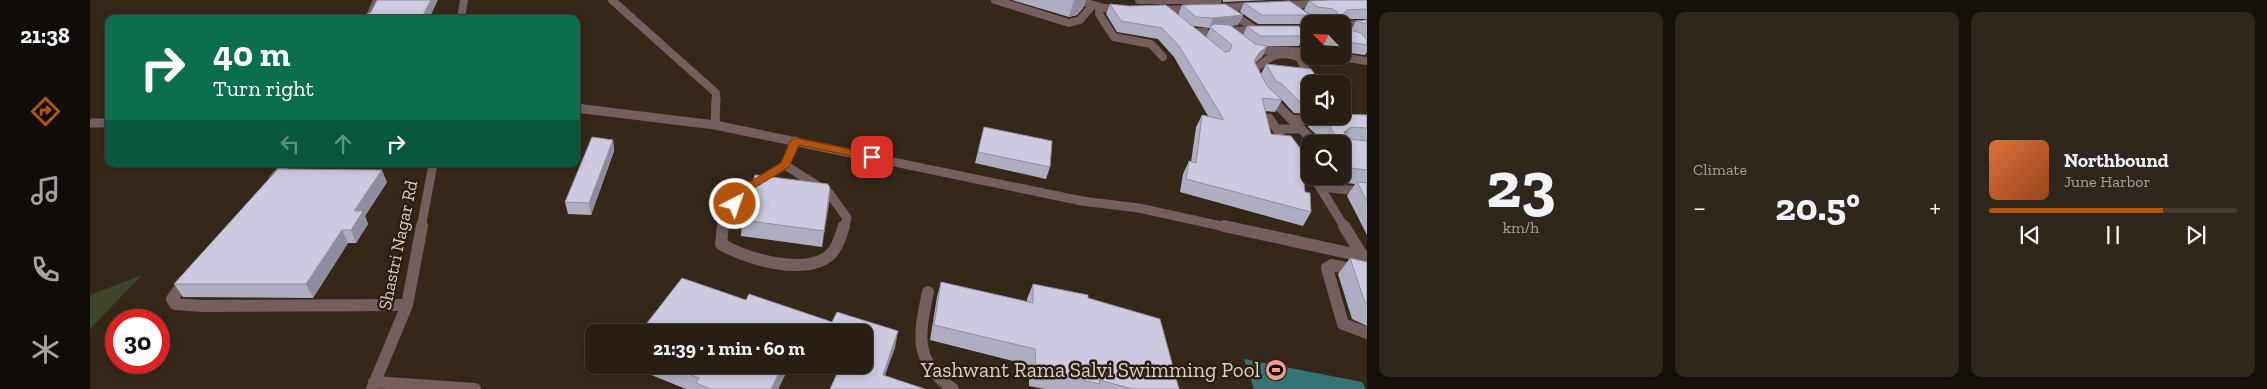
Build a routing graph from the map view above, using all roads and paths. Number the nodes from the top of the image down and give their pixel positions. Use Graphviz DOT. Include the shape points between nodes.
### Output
graph roads {
  1 [pos="377,0"];
  2 [pos="612,0"];
  3 [pos="994,0"];
  4 [pos="1075,0"];
  5 [pos="1139,0"];
  6 [pos="1218,0"];
  7 [pos="1022,1"];
  8 [pos="464,2"];
  9 [pos="1326,3"];
  10 [pos="1278,5"];
  11 [pos="1287,5"];
  12 [pos="1013,6"];
  13 [pos="1097,6"];
  14 [pos="1269,6"];
  15 [pos="1205,8"];
  16 [pos="1214,8"];
  17 [pos="1223,8"];
  18 [pos="1154,10"];
  19 [pos="1164,10"];
  20 [pos="1124,11"];
  21 [pos="371,15"];
  22 [pos="461,15"];
  23 [pos="1170,15"];
  24 [pos="1302,15"];
  25 [pos="1367,24"];
  26 [pos="1351,25"];
  27 [pos="1183,26"];
  28 [pos="1284,30"];
  29 [pos="1227,31"];
  30 [pos="1190,32"];
  31 [pos="1301,41"];
  32 [pos="1202,42"];
  33 [pos="1301,44"];
  34 [pos="1163,57"];
  35 [pos="1351,59"];
  36 [pos="1367,61"];
  37 [pos="1305,75"];
  38 [pos="580,108"];
  39 [pos="1269,118"];
  40 [pos="1292,119"];
  41 [pos="1301,120"];
  42 [pos="90,123"];
  43 [pos="105,123"];
  44 [pos="715,125"];
  45 [pos="1276,129"];
  46 [pos="1301,130"];
  47 [pos="1306,135"];
  48 [pos="796,141"];
  49 [pos="1301,161"];
  50 [pos="785,165"];
  51 [pos="283,167"];
  52 [pos="433,167"];
  53 [pos="753,184"];
  54 [pos="268,185"];
  55 [pos="772,186"];
  56 [pos="1321,187"];
  57 [pos="800,190"];
  58 [pos="1367,192"];
  59 [pos="829,193"];
  60 [pos="1366,259"];
  61 [pos="1367,273"];
  62 [pos="190,274"];
  63 [pos="928,292"];
  64 [pos="407,305"];
  65 [pos="1367,333"];
  66 [pos="373,385"];
  67 [pos="475,389"];
  68 [pos="953,389"];
  1 -- 21 [label="street"];
  2 -- 44 [label="street" via="716,93"];
  3 -- 12 [label="street"];
  4 -- 13 [label="street"];
  5 -- 6 [label="street"];
  7 -- 12 [label="street"];
  8 -- 22 [label="street"];
  9 -- 11 [label="street"];
  10 -- 11 [label="street"];
  11 -- 24 [label="street"];
  12 -- 13 [label="street" via="1074,23"];
  13 -- 20 [label="street"];
  13 -- 34 [label="street" via="1114,37 1151,44"];
  14 -- 17 [label="street"];
  15 -- 19 [label="street"];
  16 -- 17 [label="street"];
  17 -- 29 [label="street" via="1260,30"];
  18 -- 19 [label="street"];
  19 -- 23 [label="street"];
  25 -- 26 [label="street"];
  27 -- 30 [label="street"];
  28 -- 31 [label="street"];
  29 -- 30 [label="street"];
  29 -- 33 [label="street" via="1253,52"];
  30 -- 32 [label="street"];
  35 -- 36 [label="street"];
  37 -- 40 [label="street" via="1299,57 1279,53 1273,53 1254,73 1261,88"];
  38 -- 44 [label="street"];
  39 -- 45 [label="street"];
  40 -- 41 [label="street"];
  40 -- 46 [label="street"];
  42 -- 43 [label="street"];
  44 -- 48 [label="street"];
  45 -- 46 [label="street"];
  45 -- 49 [label="street"];
  46 -- 47 [label="street"];
  48 -- 50 [label="street"];
  48 -- 60 [label="street" via="1082,201 1139,208"];
  50 -- 53 [label="street"];
  50 -- 59 [label="street"];
  51 -- 54 [label="street"];
  52 -- 64 [label="street, Shastri Nagar Rd"];
  53 -- 55 [label="street"];
  53 -- 59 [label="street" via="742,191 722,229 721,244 730,252 772,264 810,263 830,255 840,240 847,218"];
  56 -- 58 [label="street"];
  56 -- 60 [label="street"];
  57 -- 59 [label="street"];
  61 -- 65 [label="street" via="1332,265 1327,268 1343,324"];
  62 -- 64 [label="street" via="172,299 175,304"];
  63 -- 68 [label="street" via="920,334 922,352 932,371"];
  64 -- 66 [label="street, Shastri Nagar Rd"];
  66 -- 67 [label="street"];
}
